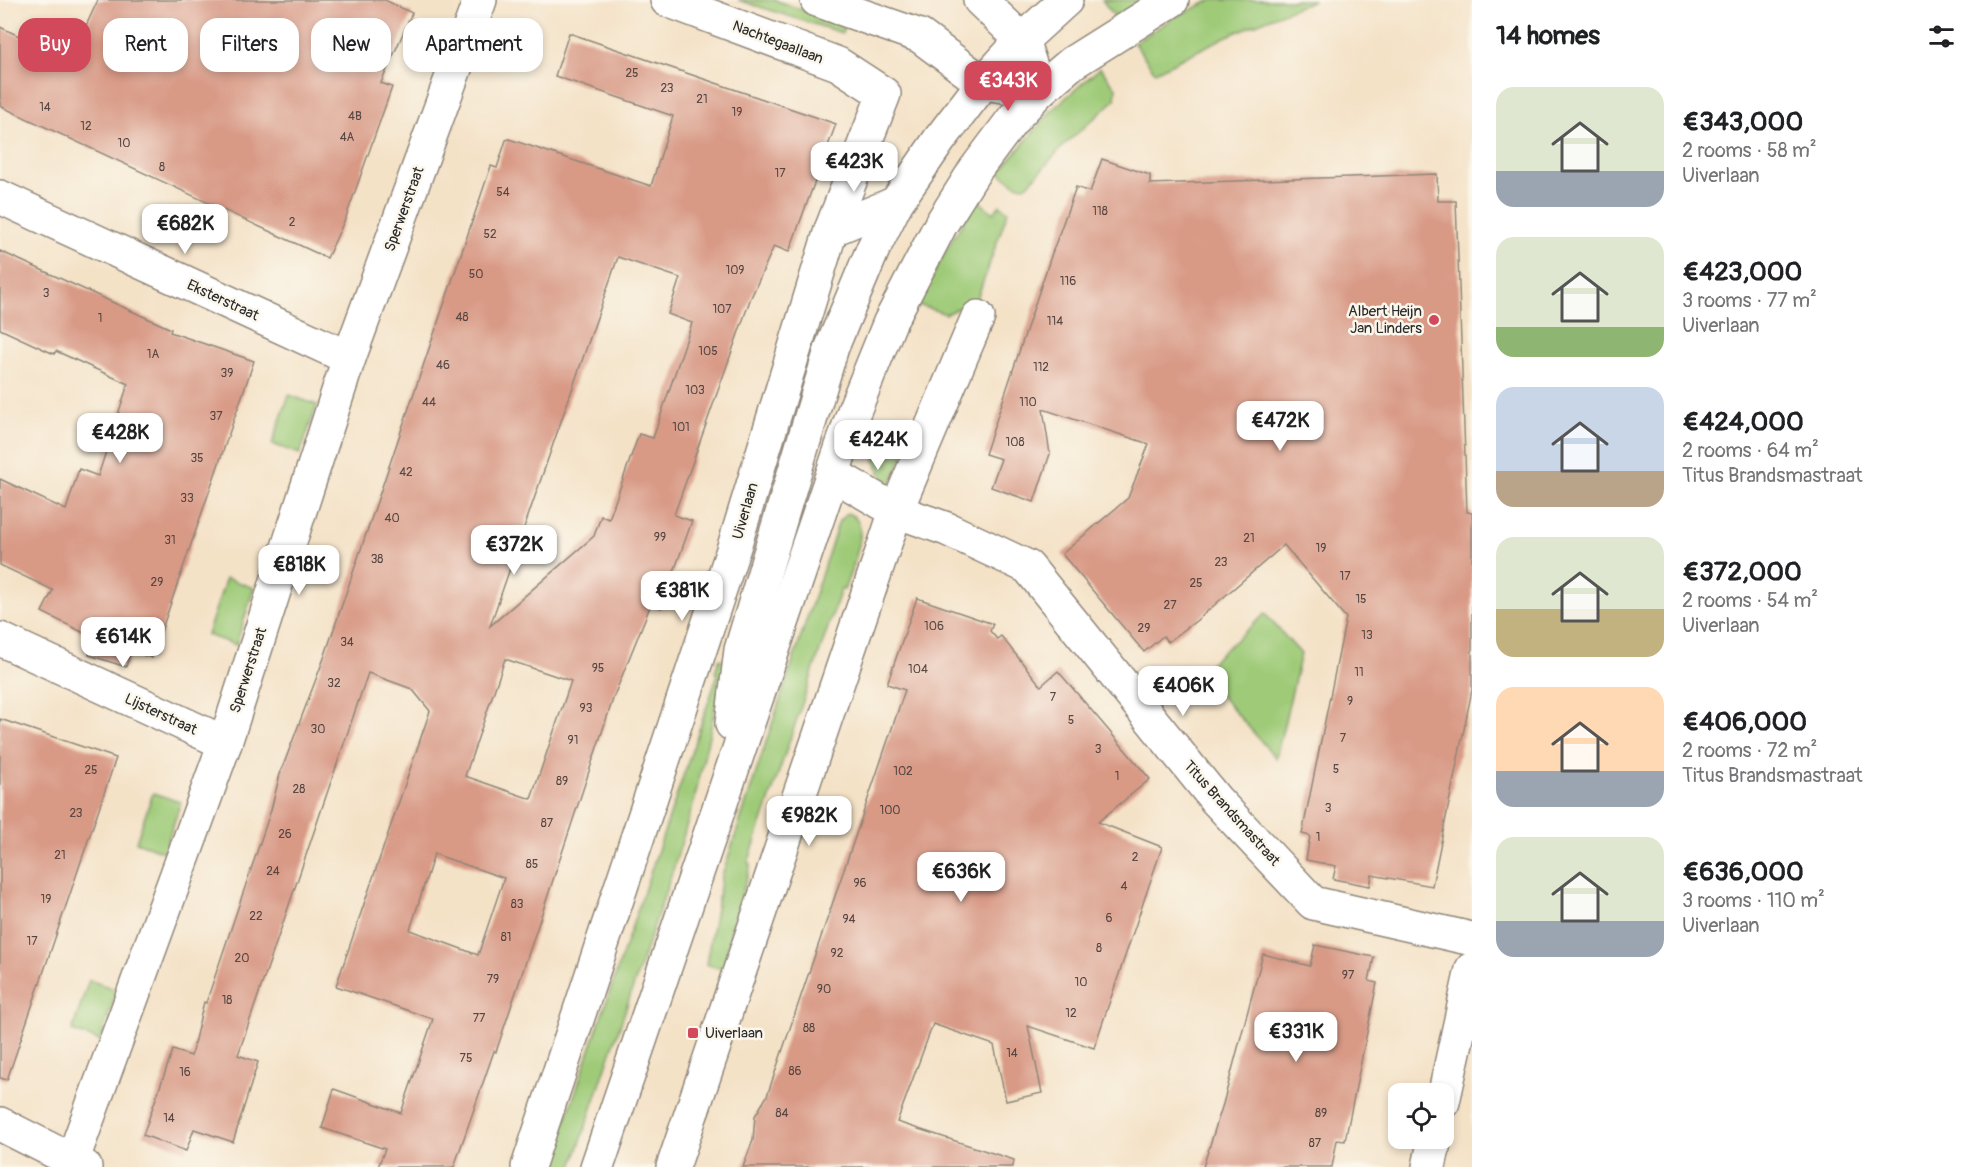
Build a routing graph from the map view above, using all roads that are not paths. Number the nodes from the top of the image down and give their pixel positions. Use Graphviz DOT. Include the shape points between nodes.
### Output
graph roads {
  1 [pos="480,0"];
  2 [pos="667,0"];
  3 [pos="817,0"];
  4 [pos="980,0"];
  5 [pos="1066,0"];
  6 [pos="1172,0"];
  7 [pos="1022,40"];
  8 [pos="983,83"];
  9 [pos="1039,91"];
  10 [pos="884,94"];
  11 [pos="0,197"];
  12 [pos="896,203"];
  13 [pos="831,230"];
  14 [pos="978,317"];
  15 [pos="349,358"];
  16 [pos="833,474"];
  17 [pos="896,511"];
  18 [pos="0,639"];
  19 [pos="225,743"];
  20 [pos="722,794"];
  21 [pos="1472,939"];
  22 [pos="1472,969"];
  23 [pos="1447,1083"];
  24 [pos="0,1124"];
  25 [pos="1433,1149"];
  26 [pos="76,1165"];
  27 [pos="528,1167"];
  28 [pos="597,1167"];
  29 [pos="673,1167"];
  30 [pos="1429,1167"];
  1 -- 15 [label="street, Sperwerstraat"];
  2 -- 10 [label="street, Nachtegaallaan" via="838,64"];
  3 -- 8 [label="street" via="920,36"];
  4 -- 7 [label="street"];
  5 -- 7 [label="street"];
  6 -- 9 [label="street" via="1072,63"];
  7 -- 8 [label="street"];
  7 -- 9 [label="street"];
  8 -- 9 [label="street"];
  8 -- 12 [label="street" via="917,168"];
  9 -- 16 [label="street" via="975,170 936,233 890,322"];
  10 -- 13 [label="street, Uiverlaan"];
  11 -- 15 [label="street, Eksterstraat"];
  12 -- 13 [label="street"];
  12 -- 20 [label="street" via="832,347 745,639"];
  13 -- 27 [label="street, Uiverlaan" via="734,547"];
  14 -- 17 [label="street"];
  15 -- 19 [label="street, Sperwerstraat"];
  16 -- 17 [label="street, Titus Brandsmastraat"];
  16 -- 20 [label="street"];
  17 -- 21 [label="street, Titus Brandsmastraat" via="947,529 1028,567 1216,800 1313,903"];
  17 -- 29 [label="street"];
  18 -- 19 [label="street, Lijsterstraat"];
  19 -- 26 [label="street, Sperwerstraat"];
  20 -- 28 [label="street"];
  22 -- 23 [label="street"];
  24 -- 26 [label="street"];
  25 -- 30 [label="street"];
}
